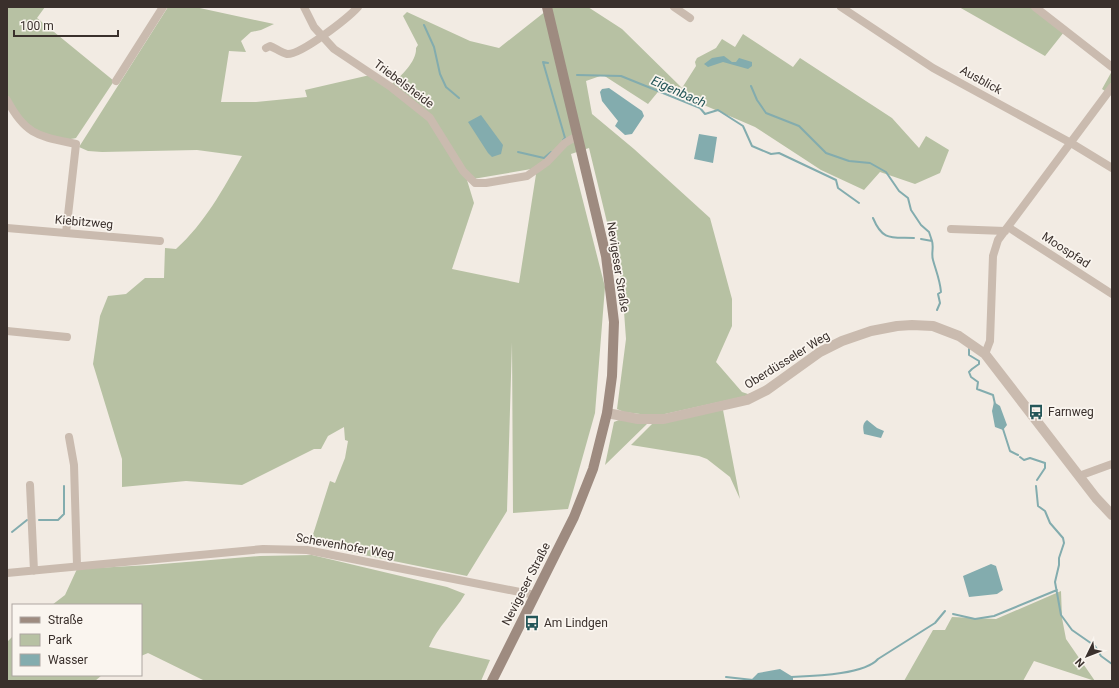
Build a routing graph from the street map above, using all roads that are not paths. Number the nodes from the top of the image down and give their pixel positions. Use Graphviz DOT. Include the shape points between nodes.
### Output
graph roads {
  1 [pos="164,7"];
  2 [pos="304,7"];
  3 [pos="358,7"];
  4 [pos="546,7"];
  5 [pos="674,7"];
  6 [pos="841,7"];
  7 [pos="1035,7"];
  8 [pos="690,18"];
  9 [pos="322,36"];
  10 [pos="266,48"];
  11 [pos="1112,67"];
  12 [pos="116,81"];
  13 [pos="1112,87"];
  14 [pos="7,100"];
  15 [pos="577,136"];
  16 [pos="1071,143"];
  17 [pos="1112,168"];
  18 [pos="7,228"];
  19 [pos="951,228"];
  20 [pos="1006,229"];
  21 [pos="66,233"];
  22 [pos="160,241"];
  23 [pos="1112,294"];
  24 [pos="7,331"];
  25 [pos="67,337"];
  26 [pos="985,354"];
  27 [pos="607,413"];
  28 [pos="70,438"];
  29 [pos="1112,464"];
  30 [pos="1079,476"];
  31 [pos="30,485"];
  32 [pos="1112,515"];
  33 [pos="77,566"];
  34 [pos="34,571"];
  35 [pos="7,573"];
  36 [pos="535,595"];
  37 [pos="492,681"];
  1 -- 12 [label="street"];
  2 -- 9 [label="street, Triebelsheide"];
  3 -- 9 [label="street"];
  4 -- 15 [label="main road, Nevigeser Straße"];
  5 -- 8 [label="street"];
  6 -- 16 [label="street, Ausblick" via="934,68"];
  7 -- 11 [label="street"];
  9 -- 10 [label="street" via="291,54 270,46"];
  9 -- 15 [label="street, Triebelsheide" via="334,49 391,87 430,118 463,171 475,182 494,182 527,176 547,162 565,143"];
  13 -- 16 [label="street"];
  14 -- 21 [label="street" via="22,124 39,136 76,144"];
  15 -- 27 [label="main road, Nevigeser Straße" via="604,249 611,290 614,349"];
  16 -- 17 [label="street, Ausblick"];
  16 -- 20 [label="street"];
  18 -- 21 [label="street, Kiebitzweg"];
  19 -- 20 [label="street"];
  20 -- 23 [label="street, Moospfad"];
  20 -- 26 [label="street" via="998,240 993,256 990,342"];
  21 -- 22 [label="street, Kiebitzweg"];
  24 -- 25 [label="street"];
  26 -- 27 [label="street, Oberdüsseler Weg" via="959,336 943,329 897,326 871,331 842,341 820,352 767,390 748,400 664,419 638,419"];
  26 -- 30 [label="street, Oberdüsseler Weg"];
  27 -- 36 [label="main road, Nevigeser Straße" via="593,469 574,517"];
  28 -- 33 [label="street" via="74,465"];
  29 -- 30 [label="street"];
  30 -- 32 [label="street, Oberdüsseler Weg"];
  31 -- 34 [label="street"];
  33 -- 34 [label="street, Schevenhofer Weg"];
  33 -- 36 [label="street, Schevenhofer Weg" via="292,548"];
  34 -- 35 [label="street, Schevenhofer Weg"];
  36 -- 37 [label="main road, Nevigeser Straße"];
}
